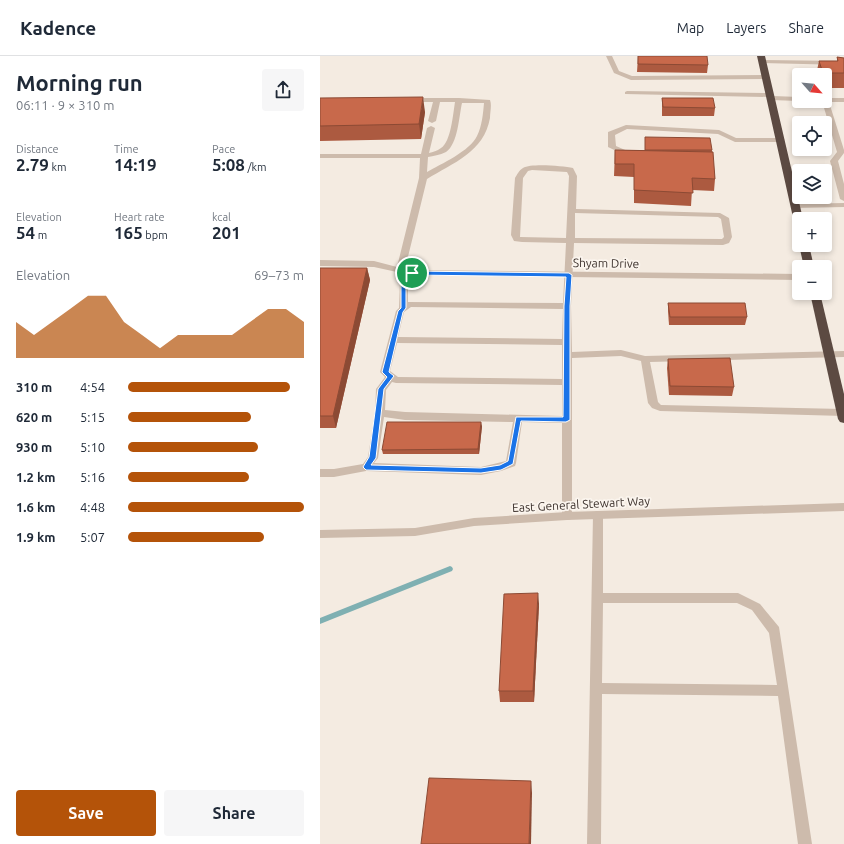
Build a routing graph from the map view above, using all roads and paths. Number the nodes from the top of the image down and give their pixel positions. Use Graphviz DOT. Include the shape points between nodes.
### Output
graph roads {
  1 [pos="609,56"];
  2 [pos="762,59"];
  3 [pos="844,63"];
  4 [pos="766,77"];
  5 [pos="627,93"];
  6 [pos="770,97"];
  7 [pos="792,99"];
  8 [pos="406,100"];
  9 [pos="436,100"];
  10 [pos="458,100"];
  11 [pos="832,100"];
  12 [pos="844,100"];
  13 [pos="828,108"];
  14 [pos="781,140"];
  15 [pos="841,140"];
  16 [pos="320,156"];
  17 [pos="424,156"];
  18 [pos="637,156"];
  19 [pos="424,178"];
  20 [pos="844,199"];
  21 [pos="844,205"];
  22 [pos="795,206"];
  23 [pos="572,211"];
  24 [pos="796,212"];
  25 [pos="570,240"];
  26 [pos="320,263"];
  27 [pos="400,270"];
  28 [pos="412,273"];
  29 [pos="569,275"];
  30 [pos="792,277"];
  31 [pos="817,300"];
  32 [pos="567,306"];
  33 [pos="403,308"];
  34 [pos="393,340"];
  35 [pos="567,342"];
  36 [pos="830,354"];
  37 [pos="844,354"];
  38 [pos="567,355"];
  39 [pos="645,359"];
  40 [pos="391,376"];
  41 [pos="566,382"];
  42 [pos="380,412"];
  43 [pos="844,415"];
  44 [pos="518,419"];
  45 [pos="566,420"];
  46 [pos="366,467"];
  47 [pos="320,473"];
  48 [pos="844,507"];
  49 [pos="598,515"];
  50 [pos="567,516"];
  51 [pos="320,534"];
  52 [pos="597,598"];
  53 [pos="596,688"];
  54 [pos="783,692"];
  55 [pos="594,844"];
  56 [pos="805,844"];
  1 -- 4 [label="street" via="616,72 632,78"];
  2 -- 3 [label="street"];
  2 -- 4 [label="highway"];
  4 -- 6 [label="highway"];
  5 -- 6 [label="street"];
  6 -- 7 [label="street"];
  6 -- 14 [label="highway"];
  8 -- 9 [label="street"];
  9 -- 10 [label="street"];
  9 -- 17 [label="street"];
  10 -- 17 [label="street" via="450,142 445,148"];
  10 -- 19 [label="street" via="488,101 485,129 473,147"];
  11 -- 12 [label="street"];
  13 -- 15 [label="street"];
  14 -- 18 [label="street" via="735,140 719,132 626,127 611,134 612,147 630,156"];
  14 -- 22 [label="highway"];
  15 -- 20 [label="street" via="841,152 834,161"];
  16 -- 17 [label="street"];
  17 -- 19 [label="street"];
  19 -- 27 [label="street"];
  21 -- 22 [label="street"];
  22 -- 24 [label="highway"];
  23 -- 25 [label="street"];
  23 -- 25 [label="street" via="573,176 570,170 532,168 522,173 519,178 515,230 517,239"];
  23 -- 25 [label="street" via="720,215 726,218 728,237 723,242"];
  25 -- 29 [label="street"];
  26 -- 27 [label="street, Shyam Drive" via="374,264"];
  27 -- 28 [label="street, Shyam Drive"];
  28 -- 29 [label="street, Shyam Drive"];
  28 -- 33 [label="street" via="404,280"];
  29 -- 30 [label="street, Shyam Drive"];
  29 -- 32 [label="street"];
  31 -- 36 [label="highway"];
  32 -- 33 [label="street" via="409,304"];
  32 -- 35 [label="street"];
  33 -- 34 [label="street"];
  34 -- 35 [label="street"];
  34 -- 40 [label="street" via="386,372"];
  35 -- 38 [label="street"];
  36 -- 37 [label="street"];
  36 -- 39 [label="street"];
  36 -- 43 [label="highway"];
  38 -- 39 [label="street" via="621,354"];
  38 -- 41 [label="street"];
  39 -- 43 [label="street" via="655,406"];
  40 -- 41 [label="street" via="396,380"];
  40 -- 42 [label="street" via="381,389"];
  41 -- 45 [label="street"];
  42 -- 44 [label="street" via="405,416"];
  42 -- 46 [label="street" via="373,458"];
  44 -- 45 [label="street"];
  44 -- 46 [label="street" via="511,463 501,467 481,470"];
  45 -- 50 [label="street"];
  46 -- 47 [label="street"];
  48 -- 49 [label="street, East General Stewart Way"];
  49 -- 50 [label="street, East General Stewart Way"];
  49 -- 52 [label="street"];
  50 -- 51 [label="street, East General Stewart Way" via="474,522 415,532"];
  52 -- 53 [label="street"];
  52 -- 54 [label="street" via="738,598 756,608 775,631"];
  53 -- 54 [label="street"];
  53 -- 55 [label="street"];
  54 -- 56 [label="street"];
}
